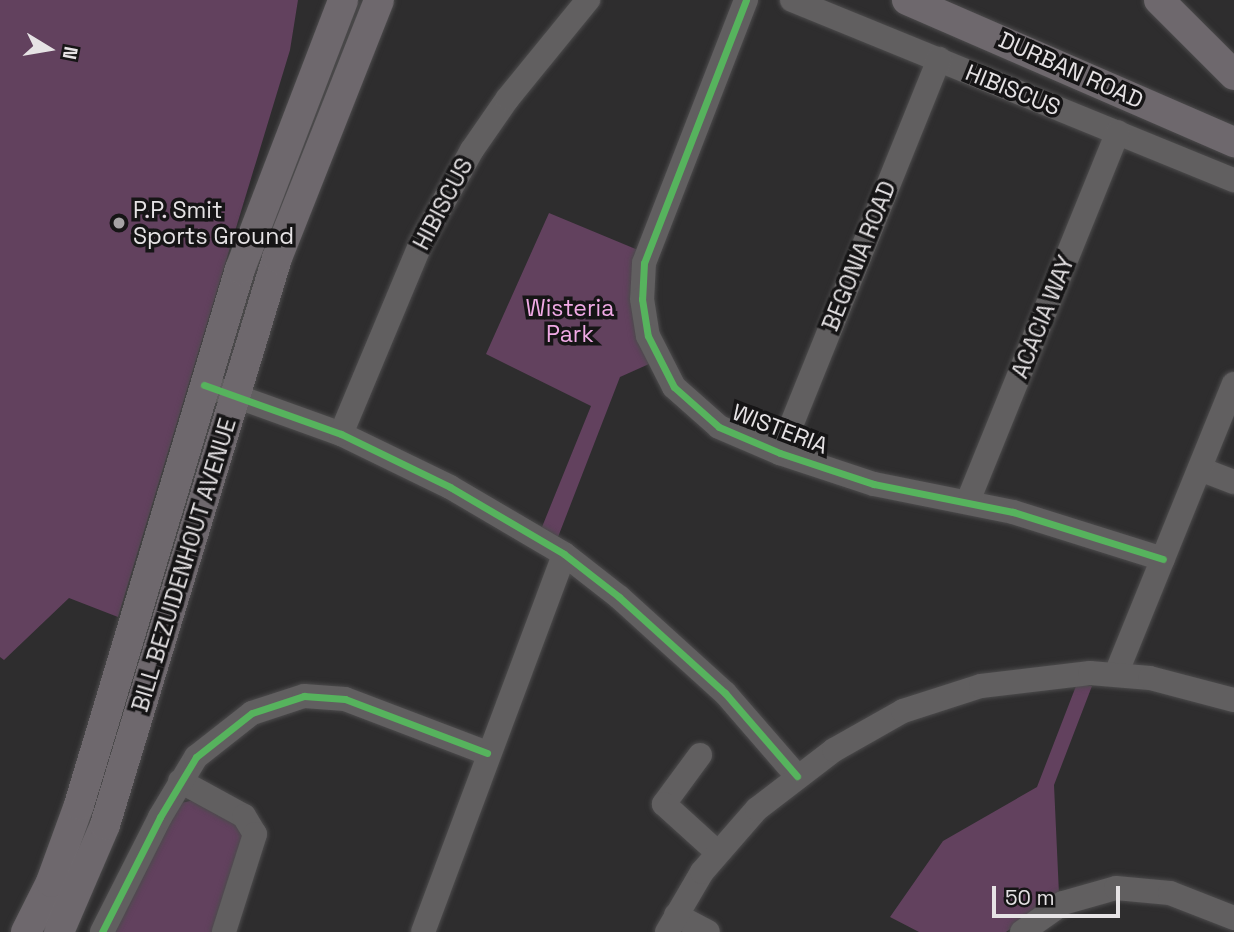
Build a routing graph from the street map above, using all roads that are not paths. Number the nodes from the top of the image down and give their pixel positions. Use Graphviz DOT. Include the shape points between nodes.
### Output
graph roads {
  1 [pos="342,0"];
  2 [pos="379,0"];
  3 [pos="588,0"];
  4 [pos="746,0"];
  5 [pos="792,0"];
  6 [pos="907,0"];
  7 [pos="1159,0"];
  8 [pos="1172,0"];
  9 [pos="1204,49"];
  10 [pos="939,60"];
  11 [pos="1234,75"];
  12 [pos="1118,132"];
  13 [pos="1234,142"];
  14 [pos="1234,180"];
  15 [pos="1234,384"];
  16 [pos="204,385"];
  17 [pos="234,396"];
  18 [pos="341,434"];
  19 [pos="780,453"];
  20 [pos="1200,468"];
  21 [pos="1234,482"];
  22 [pos="968,501"];
  23 [pos="564,554"];
  24 [pos="1163,559"];
  25 [pos="1116,674"];
  26 [pos="1234,699"];
  27 [pos="487,753"];
  28 [pos="699,755"];
  29 [pos="797,776"];
  30 [pos="180,781"];
  31 [pos="717,852"];
  32 [pos="1234,918"];
  33 [pos="672,924"];
  34 [pos="26,932"];
  35 [pos="59,932"];
  36 [pos="103,932"];
  37 [pos="224,932"];
  38 [pos="423,932"];
  39 [pos="708,932"];
  40 [pos="1022,932"];
  1 -- 16 [label="main road, BILL BEZUIDENHOUT AVENUE" via="258,218"];
  2 -- 17 [label="main road, BILL BEZUIDENHOUT AVENUE" via="277,258"];
  3 -- 18 [label="street, HIBISCUS" via="471,150 421,243"];
  4 -- 19 [label="street, WISTERIA" via="648,245 642,299 654,353 688,402 719,427"];
  5 -- 10 [label="street, HIBISCUS"];
  6 -- 13 [label="main road, DURBAN ROAD"];
  7 -- 9 [label="main road"];
  8 -- 9 [label="main road"];
  9 -- 11 [label="main road"];
  10 -- 12 [label="street, HIBISCUS"];
  10 -- 19 [label="street, BEGONIA ROAD"];
  12 -- 14 [label="street, HIBISCUS"];
  12 -- 22 [label="street, ACACIA WAY"];
  15 -- 20 [label="street"];
  16 -- 17 [label="street"];
  16 -- 34 [label="main road, BILL BEZUIDENHOUT AVENUE" via="79,805 51,882"];
  17 -- 18 [label="street"];
  17 -- 35 [label="main road, BILL BEZUIDENHOUT AVENUE" via="105,825"];
  18 -- 23 [label="street" via="450,487"];
  19 -- 22 [label="street, WISTERIA" via="874,484"];
  20 -- 21 [label="street"];
  20 -- 24 [label="street"];
  22 -- 24 [label="street, WISTERIA"];
  23 -- 27 [label="street"];
  23 -- 29 [label="street" via="619,597 725,694"];
  24 -- 25 [label="street"];
  25 -- 26 [label="street" via="1182,684"];
  25 -- 29 [label="street" via="1008,681 942,696 879,722"];
  27 -- 30 [label="street" via="345,699 304,696 277,702 221,733 195,757"];
  27 -- 38 [label="street"];
  28 -- 31 [label="street" via="664,804"];
  29 -- 31 [label="street" via="757,809"];
  30 -- 36 [label="street"];
  30 -- 37 [label="street" via="244,816 255,834"];
  31 -- 33 [label="street"];
  32 -- 40 [label="street" via="1170,893 1116,888 1063,904"];
  33 -- 39 [label="street"];
}
